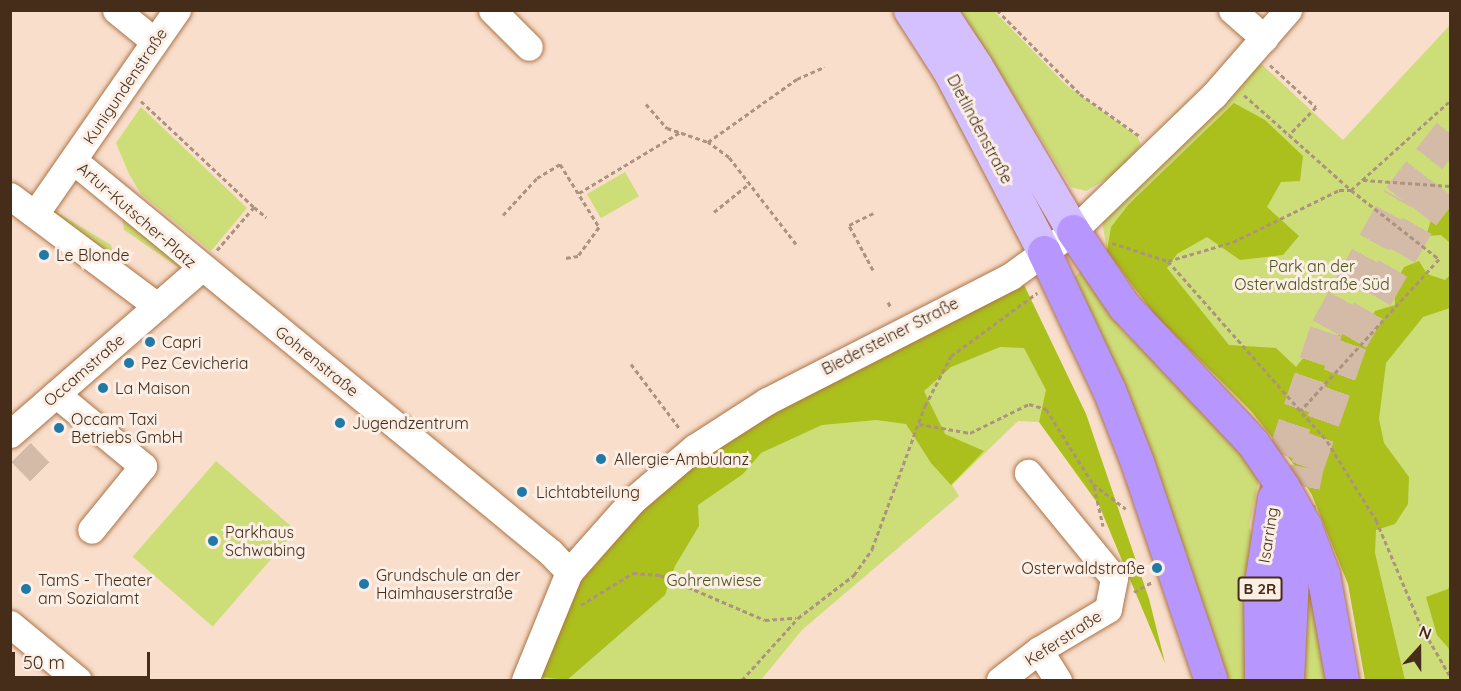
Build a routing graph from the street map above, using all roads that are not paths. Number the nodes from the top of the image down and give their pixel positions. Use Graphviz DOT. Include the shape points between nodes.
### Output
graph roads {
  1 [pos="116,10"];
  2 [pos="177,10"];
  3 [pos="492,10"];
  4 [pos="910,10"];
  5 [pos="939,10"];
  6 [pos="1232,10"];
  7 [pos="1288,10"];
  8 [pos="154,41"];
  9 [pos="529,47"];
  10 [pos="1264,49"];
  11 [pos="74,161"];
  12 [pos="10,196"];
  13 [pos="35,214"];
  14 [pos="1073,231"];
  15 [pos="1044,252"];
  16 [pos="206,262"];
  17 [pos="157,306"];
  18 [pos="56,394"];
  19 [pos="14,442"];
  20 [pos="1028,473"];
  21 [pos="1274,498"];
  22 [pos="91,530"];
  23 [pos="1293,535"];
  24 [pos="569,572"];
  25 [pos="10,624"];
  26 [pos="1039,650"];
  27 [pos="78,681"];
  28 [pos="525,681"];
  29 [pos="1000,681"];
  30 [pos="1058,681"];
  31 [pos="1211,681"];
  32 [pos="1261,681"];
  33 [pos="1287,681"];
  34 [pos="1342,681"];
  1 -- 8 [label="street"];
  2 -- 8 [label="street, Kunigundenstraße"];
  3 -- 9 [label="street"];
  4 -- 15 [label="main road, Dietlindenstraße" via="950,72"];
  5 -- 14 [label="main road, Dietlindenstraße"];
  6 -- 10 [label="street"];
  7 -- 10 [label="street, Biedersteiner Straße"];
  8 -- 11 [label="street, Kunigundenstraße"];
  10 -- 14 [label="street, Biedersteiner Straße" via="1227,80 1159,151"];
  11 -- 13 [label="street, Artur-Kutscher-Platz"];
  11 -- 16 [label="street, Artur-Kutscher-Platz"];
  12 -- 13 [label="street"];
  13 -- 17 [label="street"];
  14 -- 15 [label="street, Biedersteiner Straße"];
  14 -- 34 [label="highway" via="1124,306 1253,443 1284,487 1305,526 1323,573"];
  15 -- 24 [label="street, Biedersteiner Straße" via="1011,276 767,401 694,448 632,501"];
  15 -- 31 [label="highway" via="1109,390"];
  16 -- 17 [label="street, Artur-Kutscher-Platz"];
  16 -- 24 [label="street, Gohrenstraße"];
  17 -- 18 [label="street, Occamstraße"];
  18 -- 19 [label="street, Occamstraße"];
  18 -- 22 [label="street" via="143,466"];
  20 -- 26 [label="street, Keferstraße" via="1114,578 1108,609"];
  21 -- 32 [label="highway, Isarring / B 2R" via="1260,589"];
  23 -- 33 [label="highway, Isarring / B 2R"];
  24 -- 28 [label="street, Biedersteiner Straße"];
  25 -- 27 [label="street"];
  26 -- 29 [label="street, Keferstraße"];
  26 -- 30 [label="street"];
}
